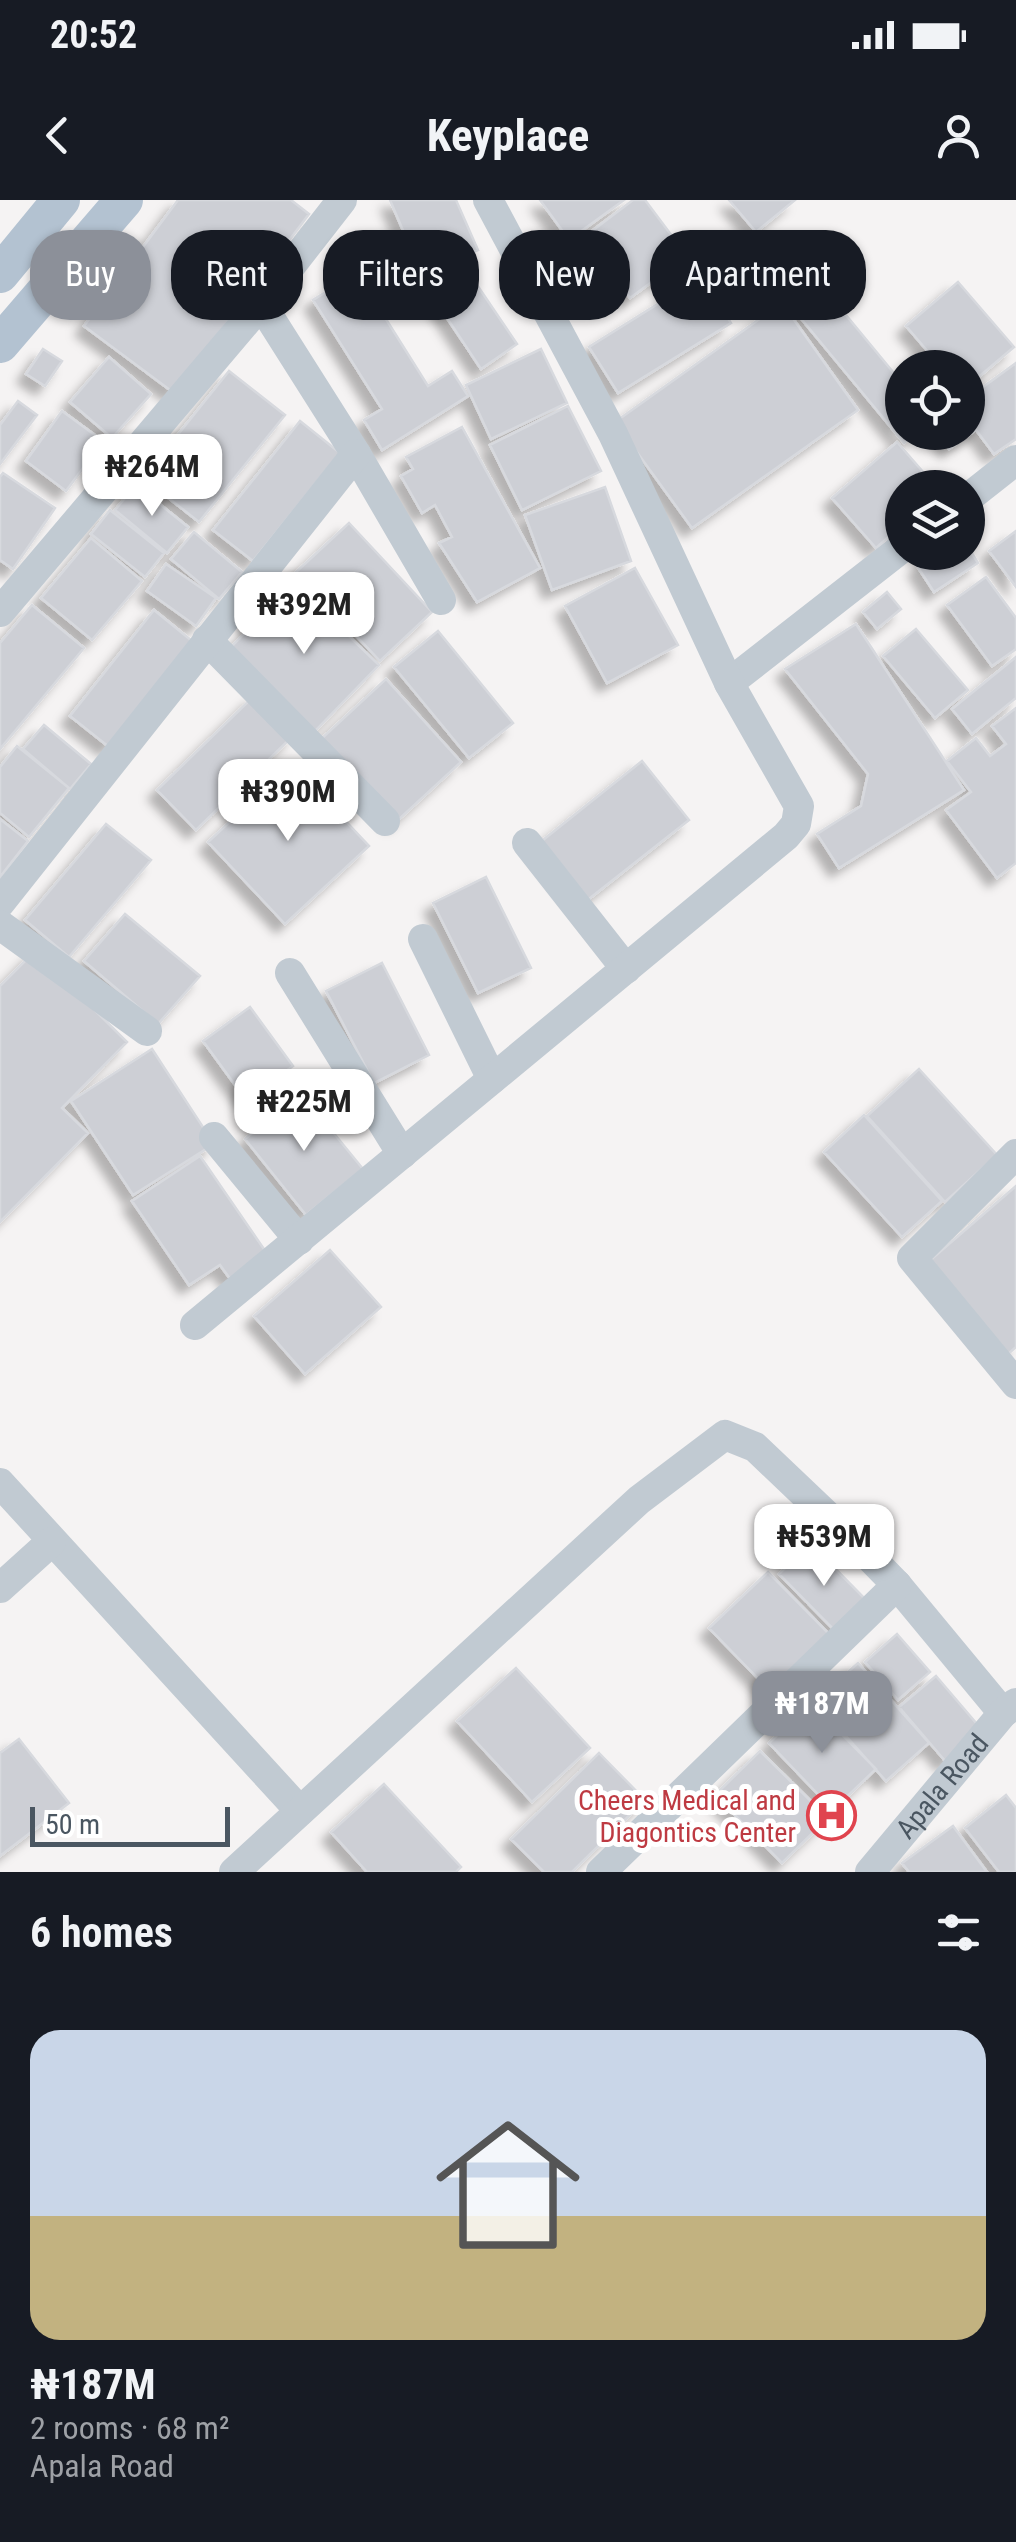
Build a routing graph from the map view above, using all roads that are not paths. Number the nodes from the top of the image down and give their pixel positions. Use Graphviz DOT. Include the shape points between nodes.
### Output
graph roads {
  1 [pos="61,200"];
  2 [pos="124,200"];
  3 [pos="342,200"];
  4 [pos="488,200"];
  5 [pos="303,250"];
  6 [pos="0,274"];
  7 [pos="247,320"];
  8 [pos="271,320"];
  9 [pos="0,344"];
  10 [pos="356,454"];
  11 [pos="1016,460"];
  12 [pos="985,485"];
  13 [pos="885,561"];
  14 [pos="441,600"];
  15 [pos="0,612"];
  16 [pos="206,640"];
  17 [pos="729,682"];
  18 [pos="385,822"];
  19 [pos="527,843"];
  20 [pos="0,903"];
  21 [pos="0,926"];
  22 [pos="423,939"];
  23 [pos="626,968"];
  24 [pos="290,973"];
  25 [pos="147,1032"];
  26 [pos="492,1079"];
  27 [pos="214,1137"];
  28 [pos="402,1154"];
  29 [pos="1016,1154"];
  30 [pos="299,1240"];
  31 [pos="196,1325"];
  32 [pos="1016,1384"];
  33 [pos="0,1483"];
  34 [pos="51,1542"];
  35 [pos="897,1585"];
  36 [pos="0,1588"];
  37 [pos="1010,1708"];
  38 [pos="300,1811"];
  39 [pos="234,1872"];
  40 [pos="601,1872"];
  41 [pos="870,1872"];
  1 -- 6 [label="main road"];
  2 -- 9 [label="main road"];
  3 -- 5 [label="street"];
  4 -- 17 [label="street" via="613,434"];
  7 -- 15 [label="street"];
  8 -- 10 [label="street"];
  10 -- 14 [label="street"];
  10 -- 16 [label="street"];
  11 -- 12 [label="street"];
  13 -- 17 [label="street"];
  16 -- 18 [label="street"];
  16 -- 20 [label="street"];
  17 -- 23 [label="street" via="799,806 796,824"];
  19 -- 23 [label="street"];
  21 -- 25 [label="street"];
  22 -- 26 [label="street"];
  23 -- 26 [label="street"];
  24 -- 28 [label="street"];
  26 -- 28 [label="street"];
  27 -- 30 [label="street"];
  28 -- 30 [label="street"];
  29 -- 32 [label="street" via="912,1258"];
  30 -- 31 [label="street"];
  33 -- 34 [label="street"];
  34 -- 36 [label="street"];
  34 -- 38 [label="street"];
  35 -- 37 [label="street"];
  35 -- 38 [label="street" via="755,1448 725,1435 639,1500"];
  35 -- 40 [label="street"];
  37 -- 41 [label="street, Apala Road"];
  38 -- 39 [label="street"];
}
